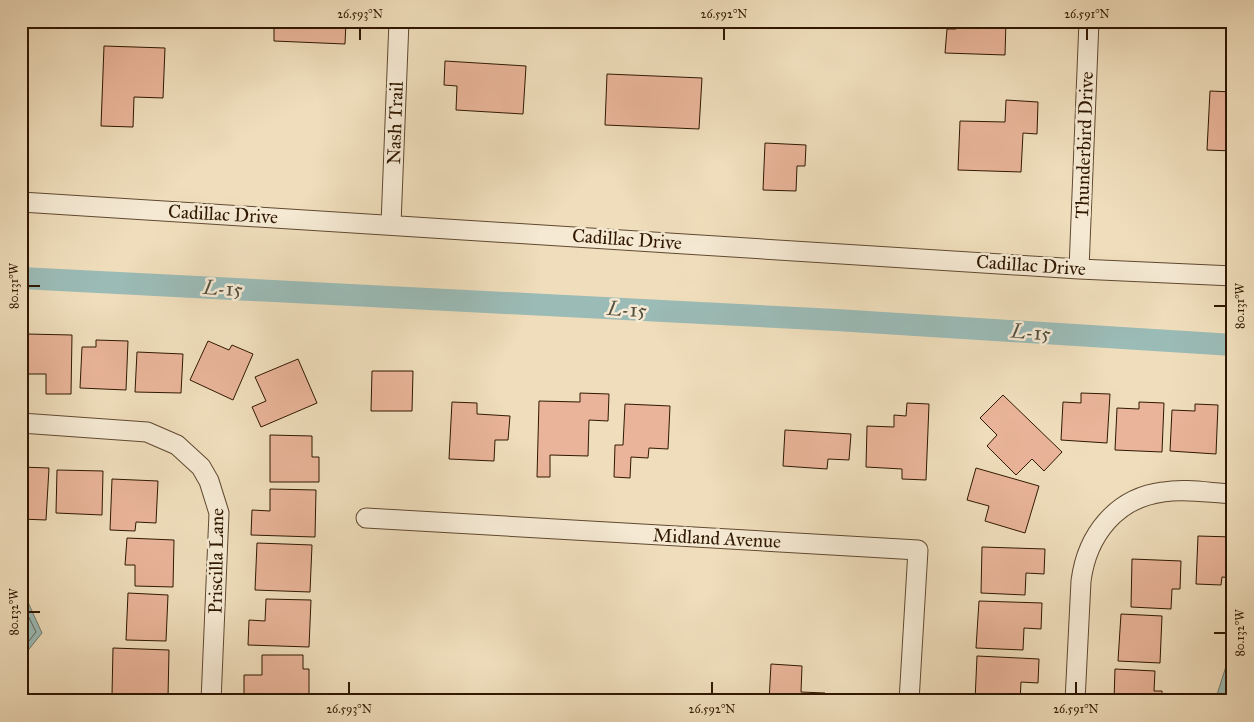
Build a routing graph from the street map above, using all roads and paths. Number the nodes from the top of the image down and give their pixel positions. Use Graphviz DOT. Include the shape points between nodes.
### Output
graph roads {
  1 [pos="399,21"];
  2 [pos="1089,21"];
  3 [pos="21,202"];
  4 [pos="391,224"];
  5 [pos="1079,269"];
  6 [pos="1233,276"];
  7 [pos="21,423"];
  8 [pos="1233,494"];
  9 [pos="366,518"];
  10 [pos="211,701"];
  11 [pos="909,701"];
  12 [pos="1074,701"];
  1 -- 4 [label="street, Nash Trail"];
  2 -- 5 [label="street, Thunderbird Drive"];
  3 -- 4 [label="street, Cadillac Drive"];
  4 -- 5 [label="street, Cadillac Drive"];
  5 -- 6 [label="street, Cadillac Drive"];
  7 -- 10 [label="street, Priscilla Lane" via="147,432 177,445 201,467 219,513"];
  8 -- 12 [label="street" via="1181,491 1148,494 1119,509 1096,533 1083,563 1080,581"];
  9 -- 11 [label="street, Midland Avenue" via="918,550"];
}
